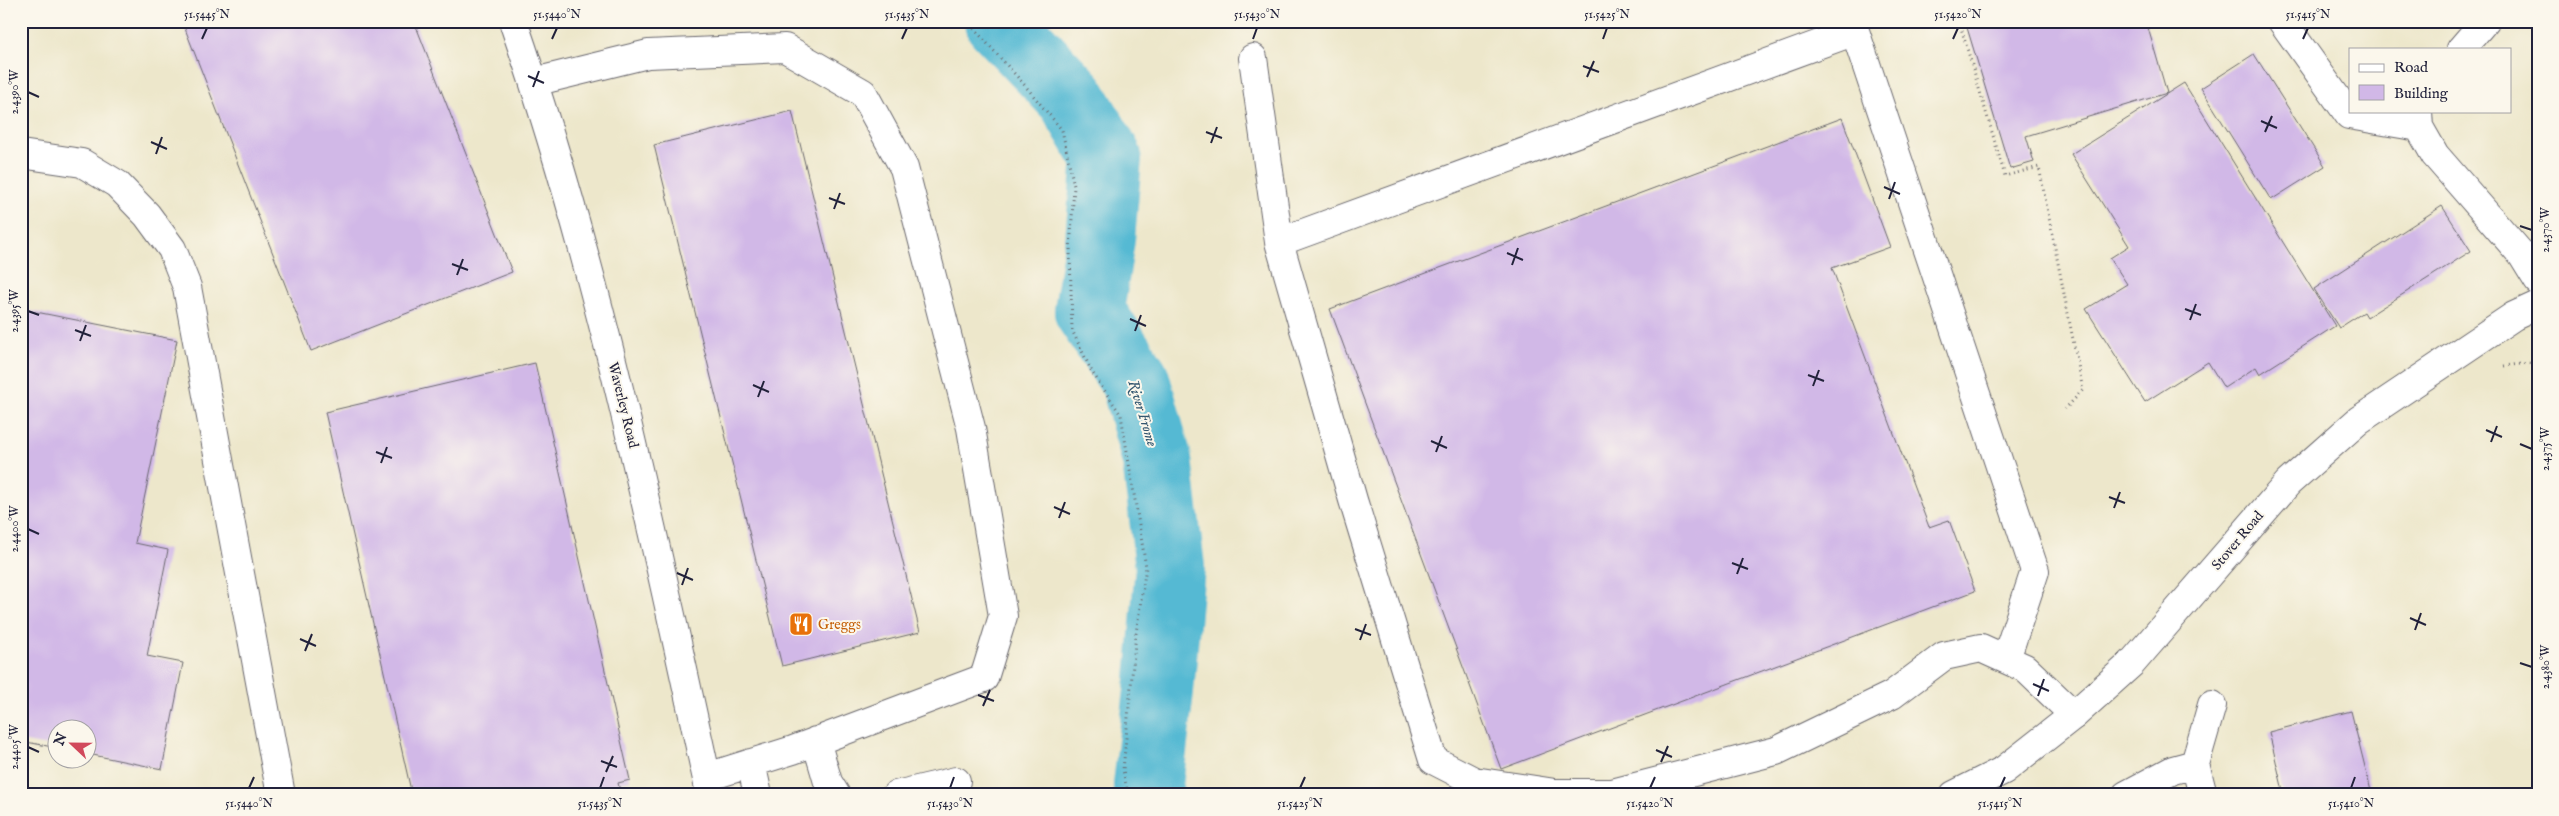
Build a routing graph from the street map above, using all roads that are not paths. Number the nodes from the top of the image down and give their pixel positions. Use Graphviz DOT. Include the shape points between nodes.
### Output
graph roads {
  1 [pos="513,21"];
  2 [pos="2282,21"];
  3 [pos="2486,21"];
  4 [pos="2462,48"];
  5 [pos="1253,58"];
  6 [pos="534,82"];
  7 [pos="2419,119"];
  8 [pos="21,154"];
  9 [pos="1279,242"];
  10 [pos="2538,281"];
  11 [pos="2538,305"];
  12 [pos="2006,659"];
  13 [pos="2212,705"];
  14 [pos="2074,715"];
  15 [pos="816,741"];
  16 [pos="752,763"];
  17 [pos="2195,764"];
  18 [pos="956,781"];
  19 [pos="708,786"];
  20 [pos="281,795"];
  21 [pos="758,795"];
  22 [pos="836,795"];
  23 [pos="896,795"];
  24 [pos="1954,795"];
  25 [pos="2126,795"];
  26 [pos="2203,795"];
  1 -- 6 [label="street, Waverley Road"];
  2 -- 7 [label="street" via="2349,115"];
  3 -- 4 [label="street"];
  5 -- 9 [label="street"];
  6 -- 15 [label="street" via="648,54 785,48 862,92 904,168 971,428 1003,616 984,678"];
  6 -- 19 [label="street, Waverley Road" via="622,395"];
  7 -- 10 [label="street" via="2435,155 2522,255"];
  8 -- 20 [label="street" via="82,163 117,184 172,249 187,287"];
  9 -- 12 [label="street" via="1433,760 1474,781 1555,793 1612,793 1776,751 1892,694 1944,656 1981,648"];
  9 -- 12 [label="street" via="1855,31 2035,571"];
  11 -- 14 [label="street, Stover Road" via="2514,316 2352,426 2288,483 2132,663"];
  12 -- 14 [label="street" via="2025,668"];
  13 -- 17 [label="street"];
  14 -- 24 [label="street, Stover Road" via="2004,770"];
  15 -- 16 [label="street"];
  15 -- 22 [label="street" via="828,782"];
  16 -- 19 [label="street"];
  16 -- 21 [label="street"];
  17 -- 25 [label="street" via="2173,770"];
  17 -- 26 [label="street"];
  18 -- 23 [label="street"];
}
